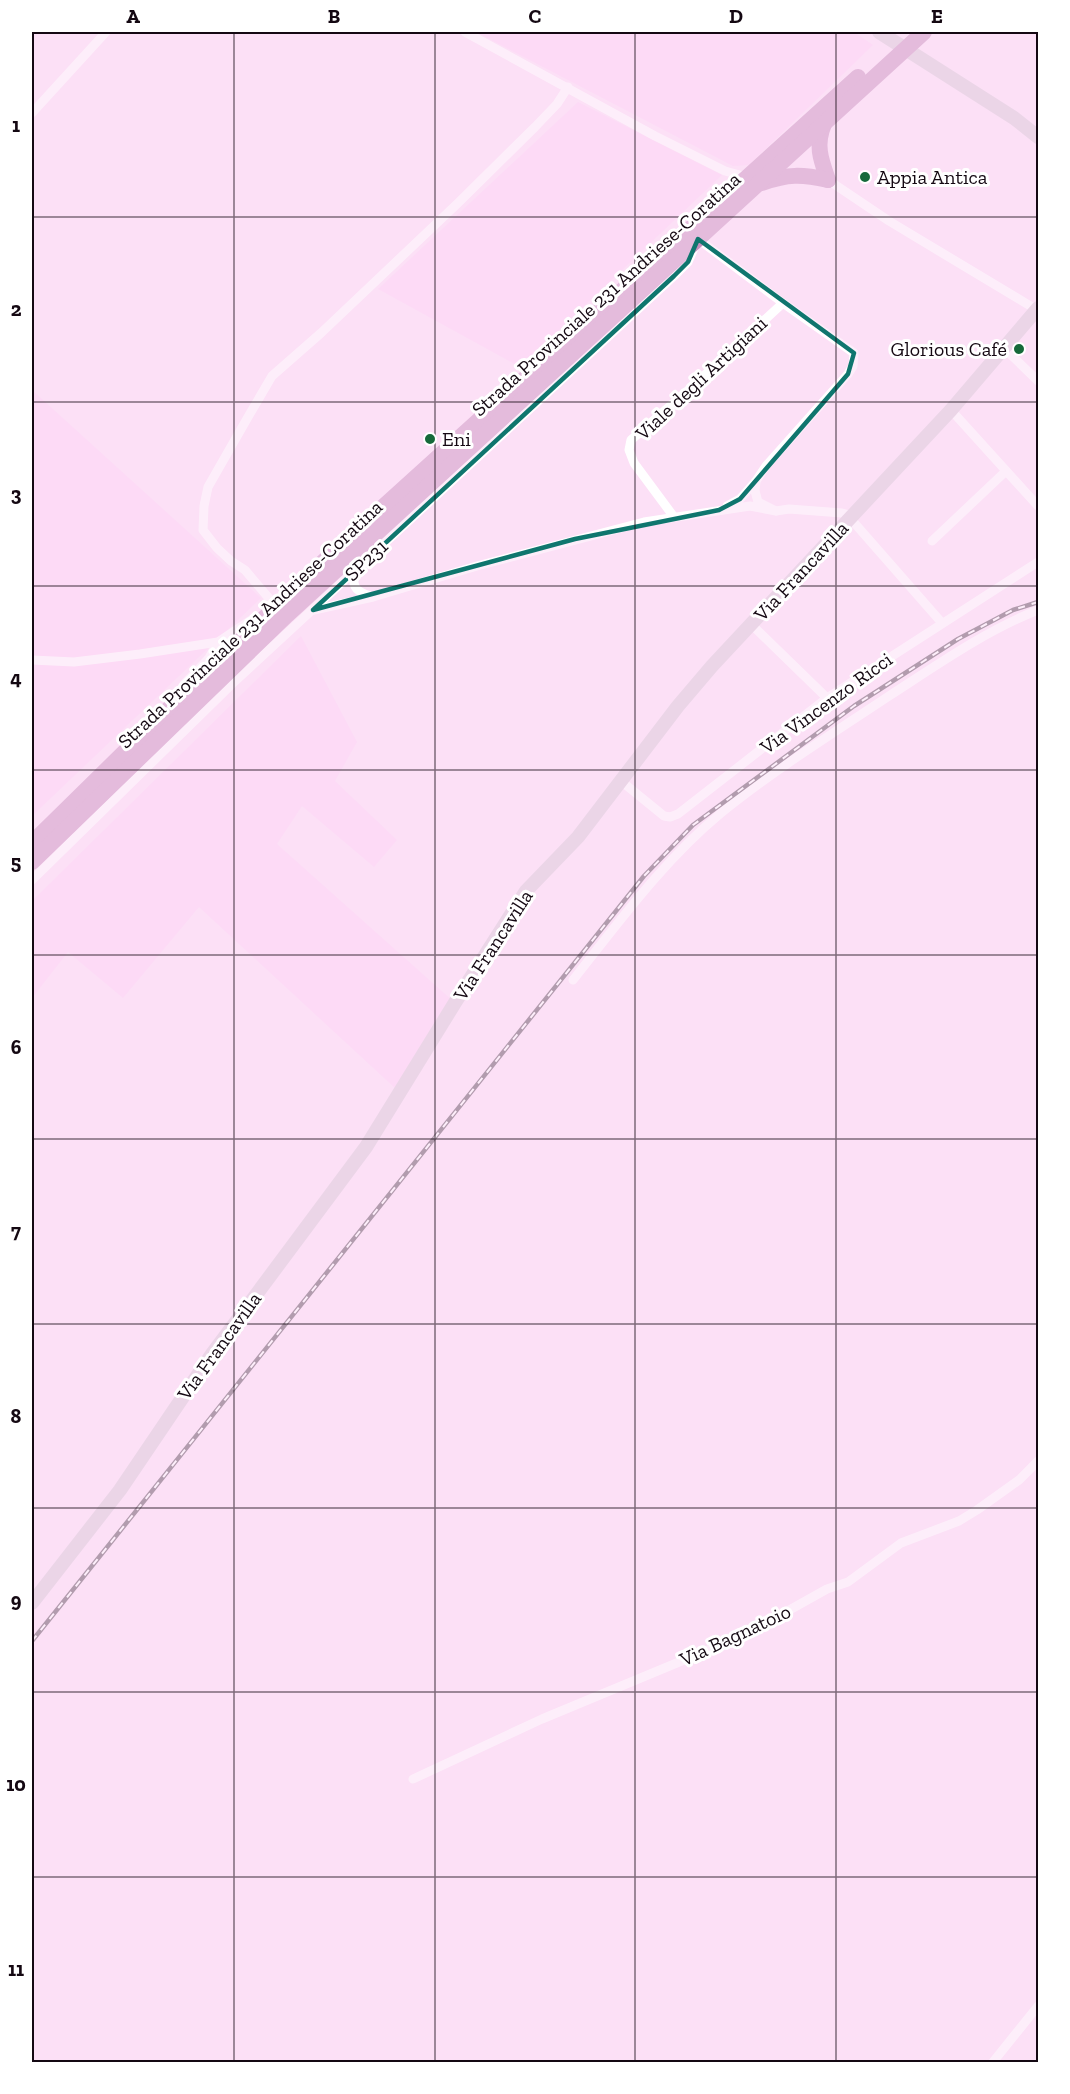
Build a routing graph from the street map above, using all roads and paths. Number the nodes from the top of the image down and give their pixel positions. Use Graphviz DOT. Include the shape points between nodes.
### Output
graph roads {
  1 [pos="106,32"];
  2 [pos="465,32"];
  3 [pos="879,32"];
  4 [pos="914,34"];
  5 [pos="893,53"];
  6 [pos="568,87"];
  7 [pos="32,113"];
  8 [pos="826,121"];
  9 [pos="1038,137"];
  10 [pos="828,180"];
  11 [pos="751,181"];
  12 [pos="698,238"];
  13 [pos="783,303"];
  14 [pos="1038,309"];
  15 [pos="1004,348"];
  16 [pos="1038,381"];
  17 [pos="951,410"];
  18 [pos="1006,471"];
  19 [pos="756,481"];
  20 [pos="1038,506"];
  21 [pos="719,510"];
  22 [pos="776,511"];
  23 [pos="674,517"];
  24 [pos="852,517"];
  25 [pos="932,541"];
  26 [pos="1038,562"];
  27 [pos="320,565"];
  28 [pos="356,568"];
  29 [pos="372,597"];
  30 [pos="273,603"];
  31 [pos="313,610"];
  32 [pos="1038,610"];
  33 [pos="942,623"];
  34 [pos="751,624"];
  35 [pos="218,642"];
  36 [pos="32,660"];
  37 [pos="827,698"];
  38 [pos="621,781"];
  39 [pos="32,833"];
  40 [pos="32,843"];
  41 [pos="32,862"];
  42 [pos="32,880"];
  43 [pos="573,980"];
  44 [pos="1038,1461"];
  45 [pos="32,1603"];
  46 [pos="413,1779"];
  47 [pos="1038,2006"];
  48 [pos="993,2062"];
  1 -- 7 [label="street"];
  2 -- 6 [label="street"];
  3 -- 9 [label="street"];
  4 -- 5 [label="highway, Strada Provinciale 231 Andriese-Coratina / SP231"];
  5 -- 8 [label="highway, Strada Provinciale 231 Andriese-Coratina / SP231"];
  5 -- 11 [label="highway, Strada Provinciale 231 Andriese-Coratina / SP231"];
  6 -- 11 [label="street" via="655,136"];
  6 -- 30 [label="street" via="535,127 457,204 272,376 248,417 208,487 203,530"];
  8 -- 10 [label="highway" via="819,136 819,148"];
  8 -- 11 [label="highway, Strada Provinciale 231 Andriese-Coratina / SP231"];
  10 -- 11 [label="highway" via="790,175"];
  10 -- 14 [label="street"];
  11 -- 12 [label="highway, Strada Provinciale 231 Andriese-Coratina / SP231"];
  11 -- 27 [label="highway, Strada Provinciale 231 Andriese-Coratina / SP231"];
  12 -- 13 [label="street"];
  12 -- 28 [label="street, SP231" via="688,262 674,276"];
  12 -- 41 [label="highway, Strada Provinciale 231 Andriese-Coratina / SP231" via="287,615"];
  13 -- 19 [label="street" via="854,353 853,366 781,446"];
  13 -- 23 [label="street, Viale degli Artigiani" via="631,440 629,450 634,464"];
  14 -- 15 [label="street, Via Francavilla"];
  15 -- 16 [label="street"];
  15 -- 17 [label="street, Via Francavilla"];
  17 -- 18 [label="street"];
  17 -- 24 [label="street, Via Francavilla"];
  18 -- 20 [label="street"];
  18 -- 25 [label="street"];
  19 -- 21 [label="street" via="740,500"];
  19 -- 22 [label="street" via="758,502"];
  21 -- 22 [label="street" via="750,506"];
  21 -- 23 [label="street"];
  22 -- 24 [label="street" via="842,513"];
  23 -- 29 [label="street" via="576,539"];
  24 -- 33 [label="street"];
  24 -- 34 [label="street, Via Francavilla"];
  26 -- 33 [label="street, Via Vincenzo Ricci"];
  27 -- 30 [label="street"];
  27 -- 40 [label="highway, Strada Provinciale 231 Andriese-Coratina / SP231"];
  28 -- 29 [label="street" via="352,579 355,586 360,593"];
  28 -- 31 [label="street, SP231"];
  29 -- 31 [label="street"];
  30 -- 35 [label="street"];
  31 -- 42 [label="street, SP231"];
  32 -- 43 [label="street" via="985,635 942,662 789,762 721,814 667,867"];
  33 -- 37 [label="street, Via Vincenzo Ricci"];
  34 -- 37 [label="street"];
  34 -- 38 [label="street, Via Francavilla" via="678,706"];
  35 -- 36 [label="street" via="74,662"];
  35 -- 39 [label="street" via="183,686"];
  37 -- 38 [label="street, Via Vincenzo Ricci" via="678,814 664,816"];
  38 -- 45 [label="street, Via Francavilla" via="578,837 526,891 366,1147 212,1354 120,1490"];
  44 -- 46 [label="street, Via Bagnatoio" via="977,1510 901,1543 848,1582 720,1645 542,1719"];
  47 -- 48 [label="street"];
}
